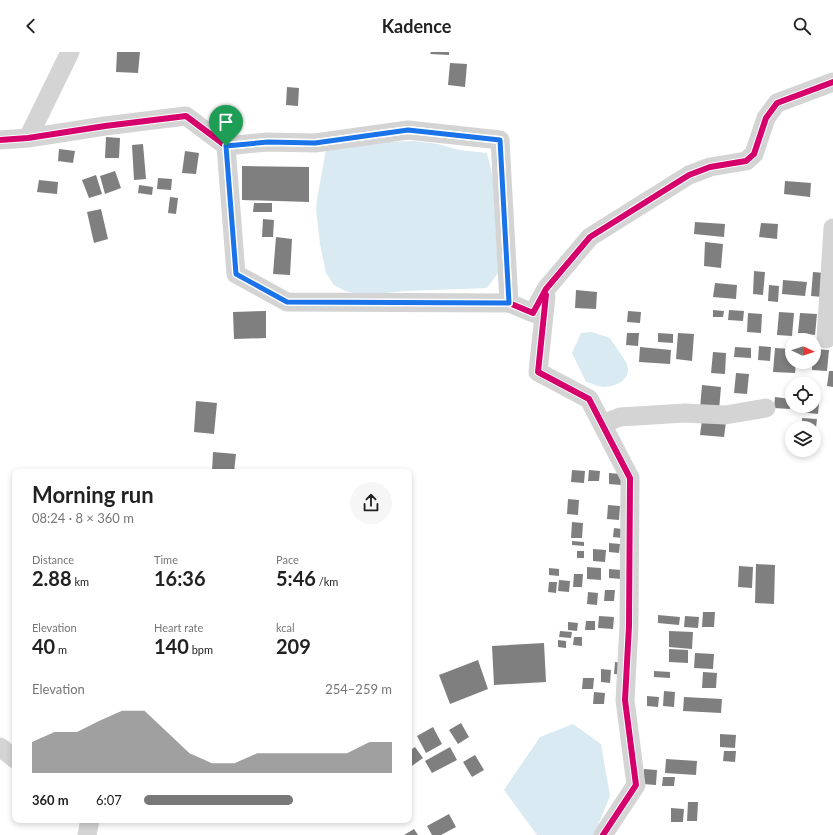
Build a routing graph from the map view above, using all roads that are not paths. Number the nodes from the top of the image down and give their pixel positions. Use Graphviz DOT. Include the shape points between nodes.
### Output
graph roads {
  1 [pos="70,52"];
  2 [pos="833,82"];
  3 [pos="28,138"];
  4 [pos="0,140"];
  5 [pos="226,146"];
  6 [pos="833,228"];
  7 [pos="546,289"];
  8 [pos="509,303"];
  9 [pos="826,339"];
  10 [pos="766,408"];
  11 [pos="602,424"];
  12 [pos="0,747"];
  13 [pos="12,757"];
  14 [pos="89,823"];
  15 [pos="87,835"];
  16 [pos="603,835"];
  1 -- 3 [label="street"];
  2 -- 7 [label="street" via="777,103 766,118 754,154 746,161 710,166 689,175 590,237"];
  3 -- 4 [label="street"];
  3 -- 5 [label="street" via="186,116"];
  5 -- 8 [label="street" via="236,274 287,302"];
  5 -- 8 [label="street" via="268,142 315,143 408,130 500,140"];
  6 -- 9 [label="street"];
  7 -- 8 [label="street" via="533,313"];
  7 -- 11 [label="street" via="538,372 589,398"];
  10 -- 11 [label="street" via="726,415 685,413 620,417"];
  11 -- 16 [label="street" via="630,478 629,626 624,700 636,785"];
  12 -- 13 [label="street"];
  14 -- 15 [label="street"];
}
